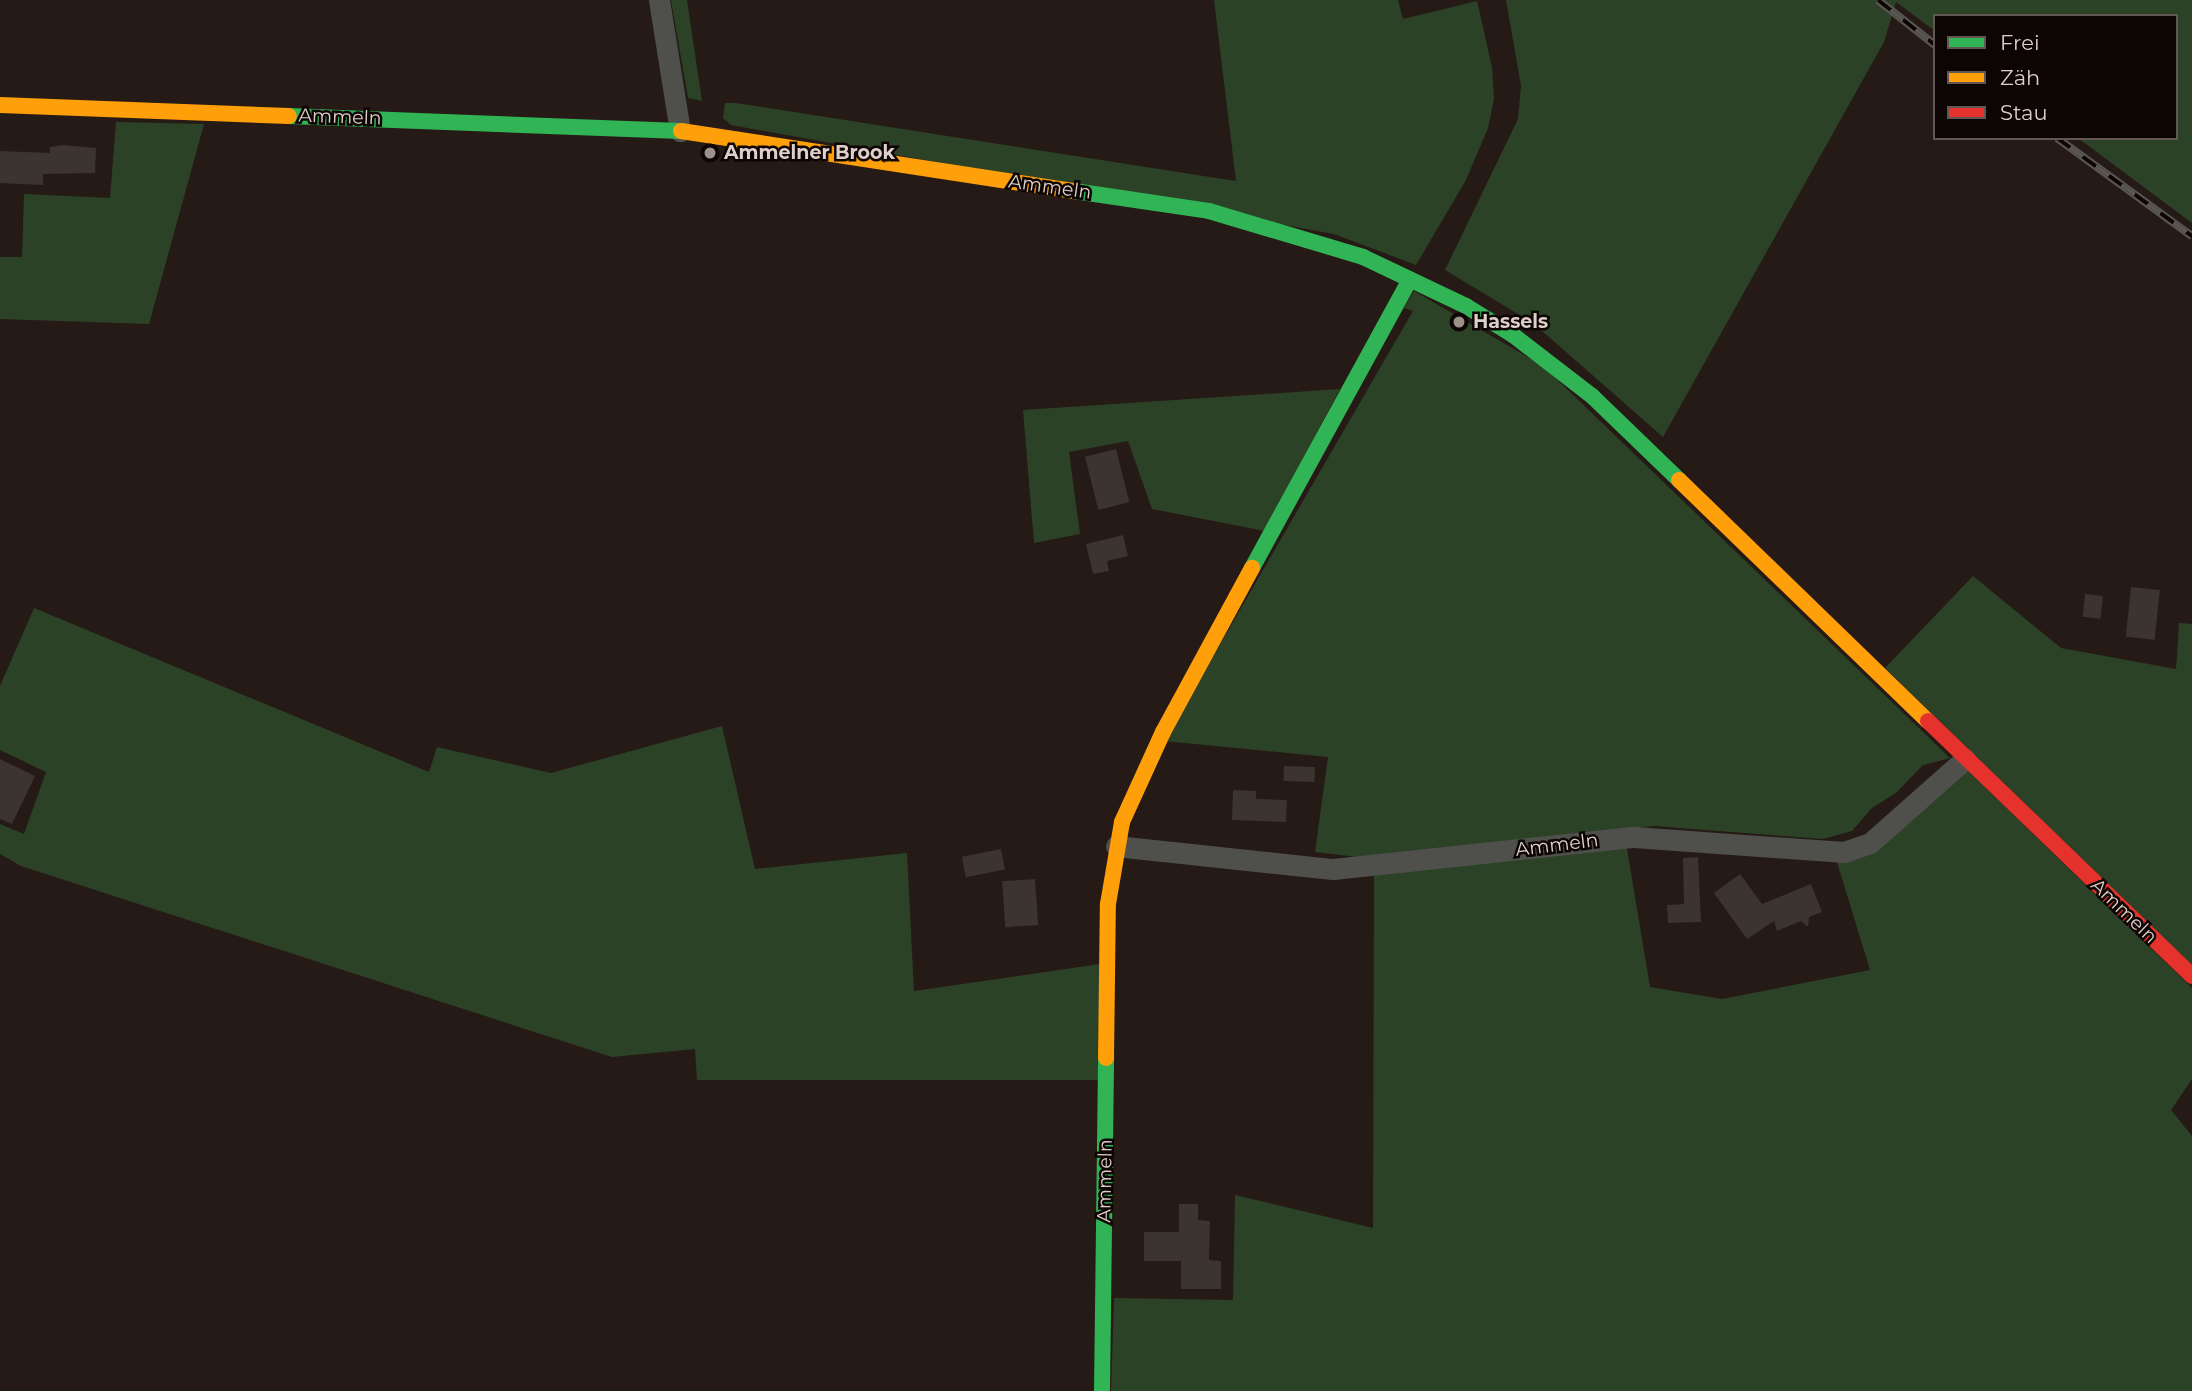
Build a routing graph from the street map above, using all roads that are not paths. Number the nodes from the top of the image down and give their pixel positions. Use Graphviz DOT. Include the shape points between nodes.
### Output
graph roads {
  1 [pos="659,0"];
  2 [pos="0,105"];
  3 [pos="680,131"];
  4 [pos="1410,279"];
  5 [pos="1965,759"];
  6 [pos="1116,846"];
  7 [pos="2192,976"];
  8 [pos="1102,1391"];
  1 -- 3 [label="street"];
  2 -- 3 [label="street, Ammeln"];
  3 -- 4 [label="street, Ammeln" via="1209,211 1304,236"];
  4 -- 5 [label="street, Ammeln" via="1513,335 1583,388"];
  4 -- 6 [label="street, Ammeln" via="1163,732 1134,789"];
  5 -- 6 [label="street, Ammeln" via="1870,843 1844,852 1634,837 1334,869"];
  5 -- 7 [label="street, Ammeln"];
  6 -- 8 [label="street, Ammeln" via="1108,905"];
}
